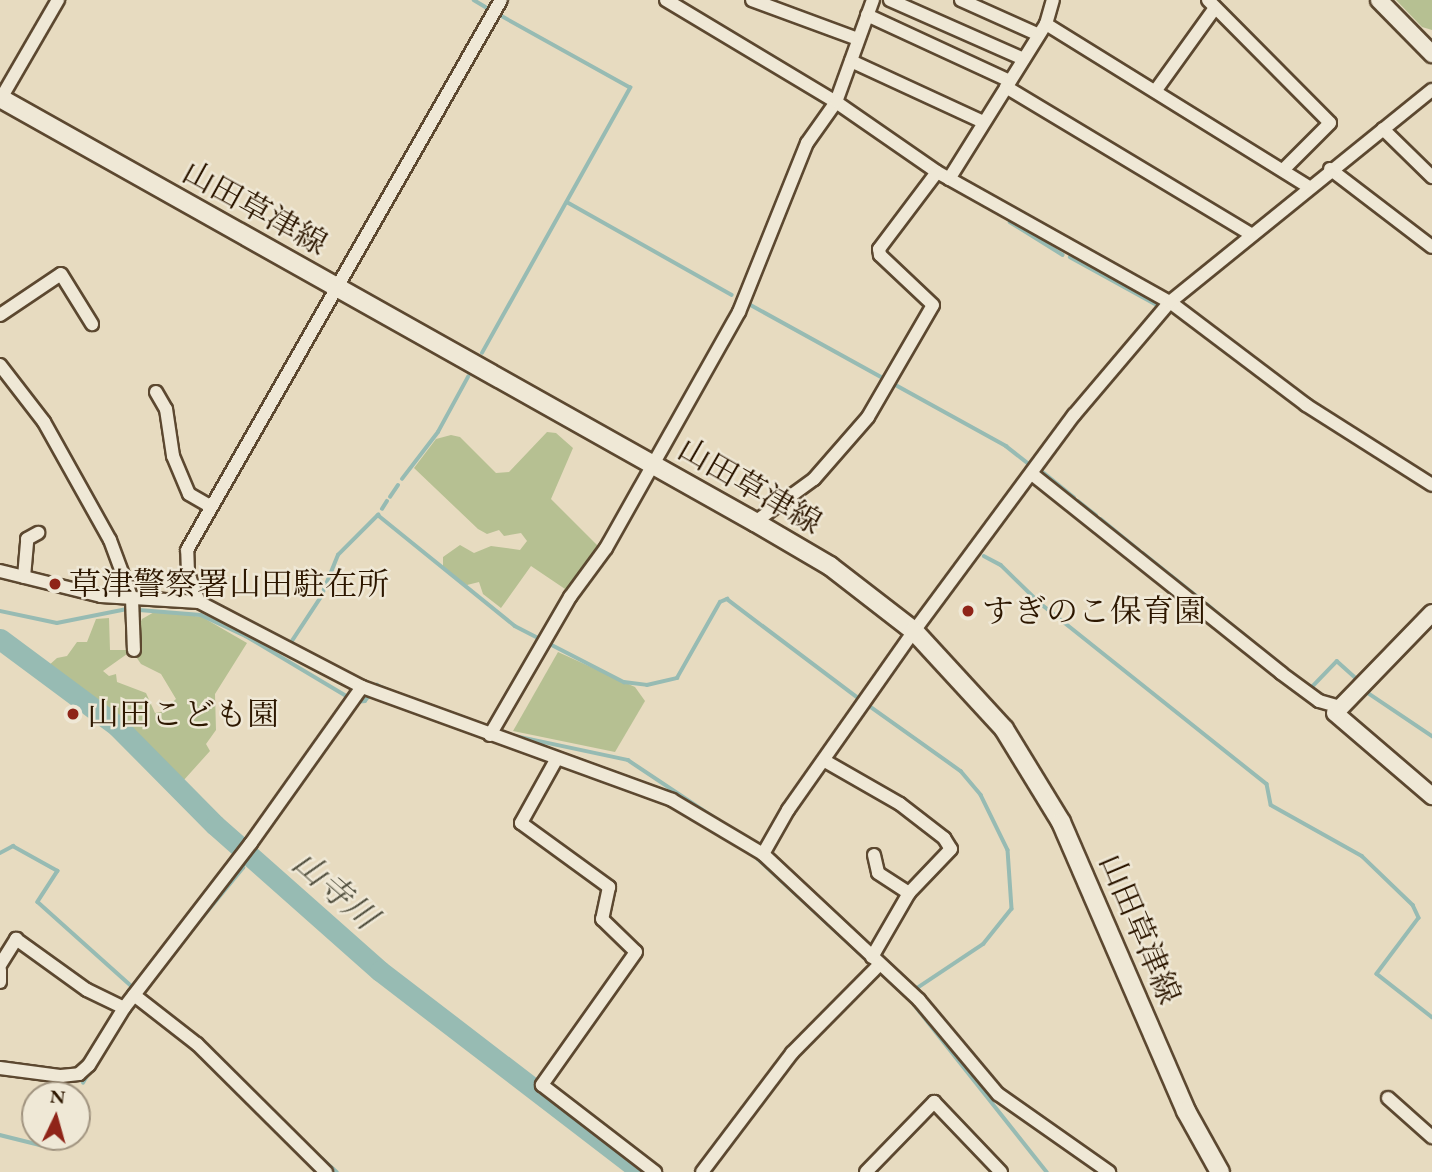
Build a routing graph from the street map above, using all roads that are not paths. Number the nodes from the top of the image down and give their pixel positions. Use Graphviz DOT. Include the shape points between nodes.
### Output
graph roads {
  1 [pos="58,0"];
  2 [pos="501,0"];
  3 [pos="752,0"];
  4 [pos="873,0"];
  5 [pos="890,0"];
  6 [pos="961,0"];
  7 [pos="1054,0"];
  8 [pos="1378,0"];
  9 [pos="674,2"];
  10 [pos="1212,4"];
  11 [pos="867,15"];
  12 [pos="1043,29"];
  13 [pos="858,39"];
  14 [pos="1432,54"];
  15 [pos="1024,59"];
  16 [pos="850,61"];
  17 [pos="1008,84"];
  18 [pos="1156,90"];
  19 [pos="1432,90"];
  20 [pos="0,99"];
  21 [pos="836,102"];
  22 [pos="983,122"];
  23 [pos="1383,129"];
  24 [pos="1284,169"];
  25 [pos="1330,169"];
  26 [pos="937,172"];
  27 [pos="1432,177"];
  28 [pos="949,178"];
  29 [pos="1309,187"];
  30 [pos="1252,234"];
  31 [pos="1432,247"];
  32 [pos="338,289"];
  33 [pos="1170,303"];
  34 [pos="0,315"];
  35 [pos="92,324"];
  36 [pos="0,365"];
  37 [pos="156,392"];
  38 [pos="653,464"];
  39 [pos="1032,474"];
  40 [pos="1432,485"];
  41 [pos="210,506"];
  42 [pos="755,522"];
  43 [pos="38,533"];
  44 [pos="0,571"];
  45 [pos="24,577"];
  46 [pos="132,599"];
  47 [pos="199,601"];
  48 [pos="1432,613"];
  49 [pos="914,631"];
  50 [pos="134,650"];
  51 [pos="362,687"];
  52 [pos="1340,707"];
  53 [pos="490,735"];
  54 [pos="556,760"];
  55 [pos="825,761"];
  56 [pos="1432,796"];
  57 [pos="763,854"];
  58 [pos="874,855"];
  59 [pos="909,893"];
  60 [pos="876,960"];
  61 [pos="0,967"];
  62 [pos="0,982"];
  63 [pos="134,995"];
  64 [pos="124,1008"];
  65 [pos="0,1068"];
  66 [pos="1388,1098"];
  67 [pos="1432,1138"];
  68 [pos="327,1172"];
  69 [pos="654,1172"];
  70 [pos="702,1172"];
  71 [pos="866,1172"];
  72 [pos="1001,1172"];
  73 [pos="1109,1172"];
  74 [pos="1220,1172"];
  1 -- 20 [label="street"];
  2 -- 32 [label="street"];
  3 -- 13 [label="street"];
  4 -- 11 [label="street"];
  5 -- 15 [label="street"];
  6 -- 12 [label="street"];
  7 -- 12 [label="street"];
  8 -- 14 [label="street"];
  9 -- 21 [label="street"];
  10 -- 18 [label="street"];
  10 -- 24 [label="street" via="1330,123"];
  11 -- 13 [label="street"];
  11 -- 17 [label="street"];
  12 -- 15 [label="street"];
  12 -- 18 [label="street"];
  13 -- 16 [label="street"];
  15 -- 17 [label="street"];
  16 -- 21 [label="street"];
  16 -- 22 [label="street"];
  17 -- 22 [label="street"];
  17 -- 30 [label="street"];
  18 -- 24 [label="street"];
  19 -- 23 [label="street"];
  20 -- 32 [label="main road, 山田草津線"];
  21 -- 26 [label="street"];
  21 -- 38 [label="street" via="807,143 739,312"];
  22 -- 28 [label="street"];
  23 -- 25 [label="street"];
  23 -- 27 [label="street"];
  24 -- 29 [label="street"];
  25 -- 29 [label="street"];
  25 -- 31 [label="street"];
  26 -- 28 [label="street"];
  26 -- 42 [label="street" via="880,249 880,255 933,305 868,417 814,479"];
  28 -- 33 [label="street"];
  29 -- 30 [label="street"];
  30 -- 33 [label="street"];
  32 -- 38 [label="main road, 山田草津線"];
  32 -- 41 [label="street"];
  33 -- 39 [label="street" via="1073,415"];
  33 -- 40 [label="street" via="1306,405"];
  34 -- 35 [label="street" via="61,274"];
  36 -- 46 [label="street" via="44,422 88,494"];
  37 -- 41 [label="street" via="166,409 173,456 189,494"];
  38 -- 42 [label="main road, 山田草津線"];
  38 -- 53 [label="street"];
  39 -- 49 [label="street"];
  39 -- 52 [label="street" via="1281,673 1319,701"];
  41 -- 47 [label="street" via="187,550 188,573"];
  42 -- 49 [label="main road, 山田草津線" via="830,566"];
  43 -- 45 [label="street" via="27,540"];
  44 -- 45 [label="street"];
  45 -- 46 [label="street"];
  46 -- 47 [label="street"];
  46 -- 50 [label="street"];
  47 -- 51 [label="street"];
  48 -- 52 [label="street"];
  49 -- 55 [label="street"];
  49 -- 74 [label="main road, 山田草津線" via="1004,729 1061,822 1186,1111"];
  51 -- 53 [label="street"];
  51 -- 63 [label="street" via="251,843"];
  52 -- 56 [label="street" via="1335,713"];
  53 -- 54 [label="street"];
  54 -- 57 [label="street" via="672,800"];
  54 -- 69 [label="street" via="521,823 609,887 602,919 636,952 542,1085"];
  55 -- 57 [label="street"];
  55 -- 59 [label="street" via="883,792 949,845 951,849"];
  57 -- 60 [label="street"];
  58 -- 59 [label="street" via="878,873"];
  59 -- 60 [label="street"];
  60 -- 70 [label="street" via="792,1053"];
  60 -- 73 [label="street" via="919,1000 998,1094"];
  61 -- 62 [label="street"];
  61 -- 64 [label="street" via="16,939 87,990"];
  63 -- 64 [label="street"];
  63 -- 68 [label="street" via="197,1044"];
  64 -- 65 [label="street" via="89,1065 79,1073"];
  66 -- 67 [label="street"];
  71 -- 72 [label="street" via="934,1102"];
}
